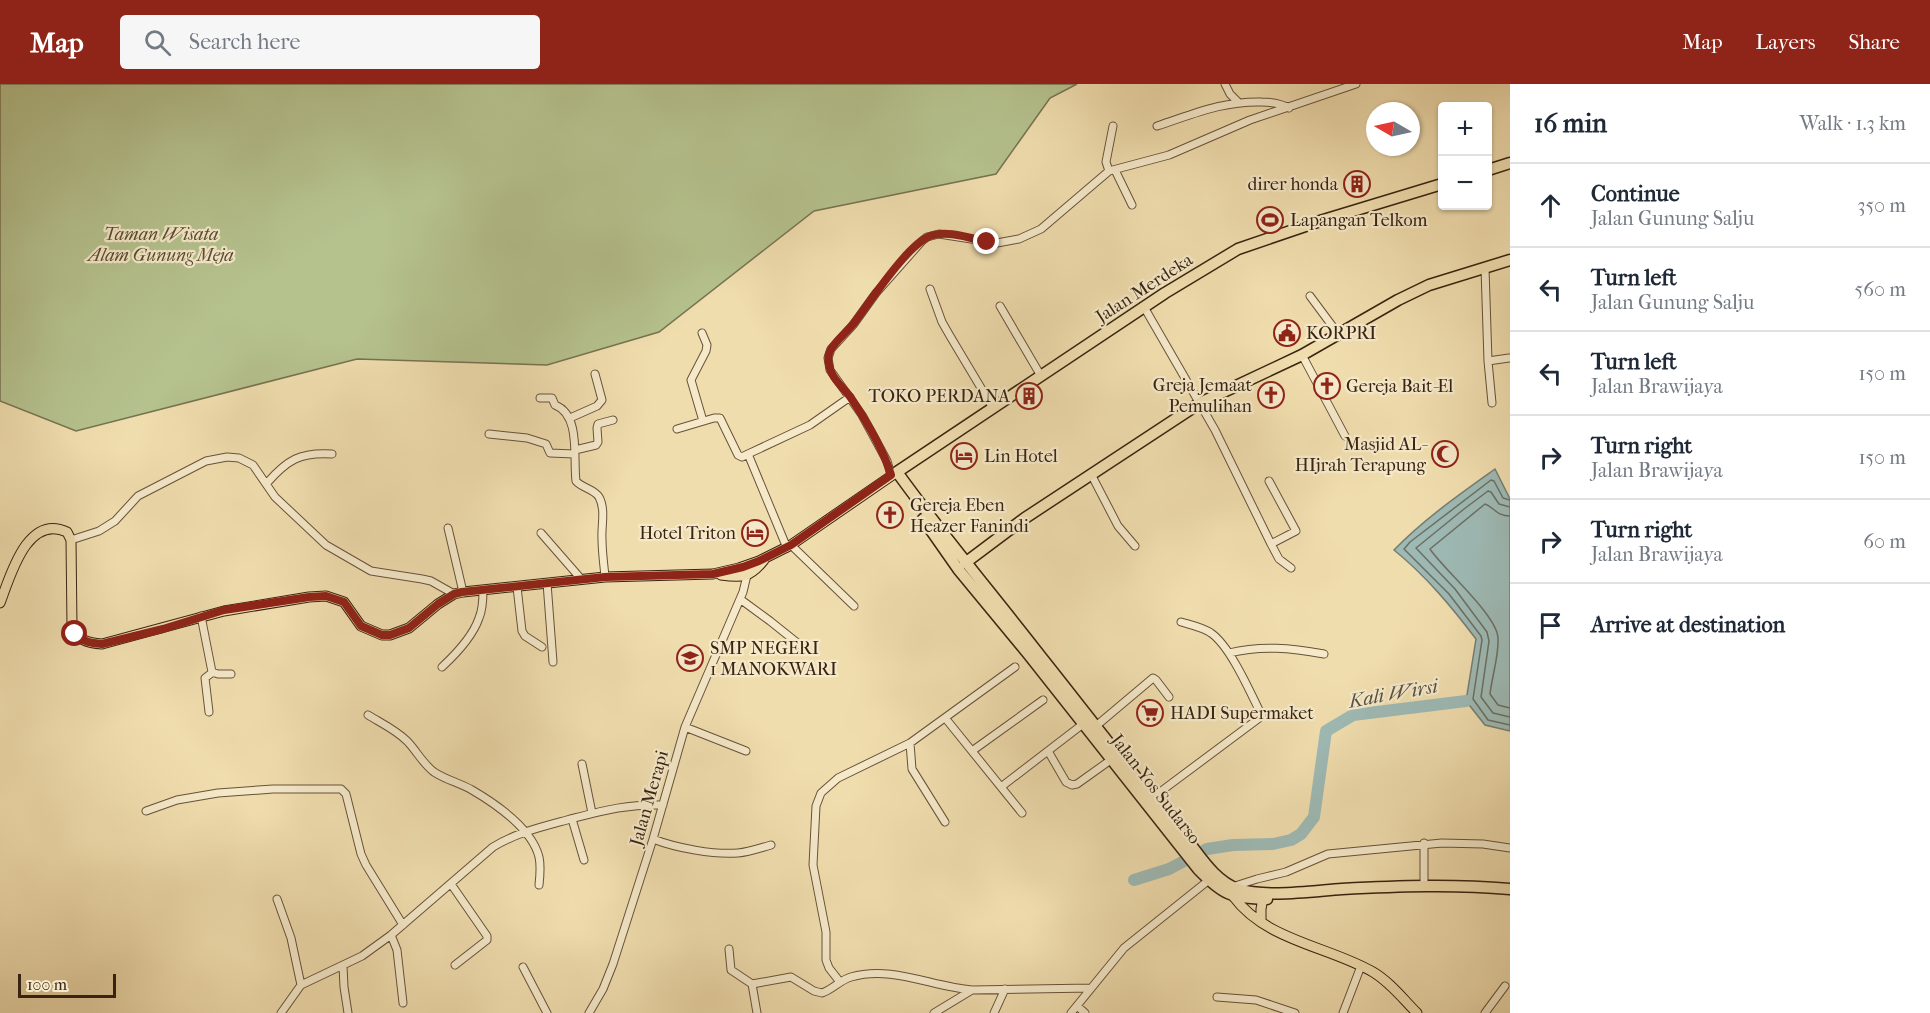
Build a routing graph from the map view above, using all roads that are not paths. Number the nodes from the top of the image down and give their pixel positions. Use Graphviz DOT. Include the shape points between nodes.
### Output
graph roads {
  1 [pos="1225,84"];
  2 [pos="1356,84"];
  3 [pos="1238,102"];
  4 [pos="1288,108"];
  5 [pos="1113,126"];
  6 [pos="1158,126"];
  7 [pos="1510,163"];
  8 [pos="1492,169"];
  9 [pos="1112,171"];
  10 [pos="1438,186"];
  11 [pos="1132,206"];
  12 [pos="1510,260"];
  13 [pos="1485,268"];
  14 [pos="930,289"];
  15 [pos="1310,296"];
  16 [pos="1000,306"];
  17 [pos="1144,307"];
  18 [pos="702,333"];
  19 [pos="1339,335"];
  20 [pos="1302,355"];
  21 [pos="1509,358"];
  22 [pos="1488,361"];
  23 [pos="595,374"];
  24 [pos="1041,376"];
  25 [pos="850,397"];
  26 [pos="540,398"];
  27 [pos="1200,403"];
  28 [pos="1492,403"];
  29 [pos="993,408"];
  30 [pos="570,418"];
  31 [pos="613,420"];
  32 [pos="703,421"];
  33 [pos="677,429"];
  34 [pos="489,434"];
  35 [pos="1345,436"];
  36 [pos="575,452"];
  37 [pos="332,454"];
  38 [pos="748,454"];
  39 [pos="894,473"];
  40 [pos="1091,474"];
  41 [pos="1269,481"];
  42 [pos="267,483"];
  43 [pos="448,528"];
  44 [pos="541,533"];
  45 [pos="71,540"];
  46 [pos="1271,544"];
  47 [pos="1135,546"];
  48 [pos="789,547"];
  49 [pos="965,563"];
  50 [pos="1291,568"];
  51 [pos="745,571"];
  52 [pos="605,577"];
  53 [pos="582,580"];
  54 [pos="547,584"];
  55 [pos="517,586"];
  56 [pos="483,590"];
  57 [pos="458,593"];
  58 [pos="741,596"];
  59 [pos="0,603"];
  60 [pos="854,606"];
  61 [pos="201,616"];
  62 [pos="1181,622"];
  63 [pos="542,648"];
  64 [pos="805,649"];
  65 [pos="1228,653"];
  66 [pos="1323,654"];
  67 [pos="553,662"];
  68 [pos="442,667"];
  69 [pos="1015,667"];
  70 [pos="213,672"];
  71 [pos="231,674"];
  72 [pos="1050,675"];
  73 [pos="1169,696"];
  74 [pos="1042,700"];
  75 [pos="209,712"];
  76 [pos="368,715"];
  77 [pos="946,719"];
  78 [pos="1083,724"];
  79 [pos="1096,726"];
  80 [pos="685,727"];
  81 [pos="910,743"];
  82 [pos="746,751"];
  83 [pos="972,751"];
  84 [pos="1048,751"];
  85 [pos="1112,759"];
  86 [pos="582,764"];
  87 [pos="1001,787"];
  88 [pos="1152,798"];
  89 [pos="663,805"];
  90 [pos="146,811"];
  91 [pos="592,813"];
  92 [pos="1022,813"];
  93 [pos="572,819"];
  94 [pos="945,822"];
  95 [pos="525,831"];
  96 [pos="653,839"];
  97 [pos="1424,843"];
  98 [pos="771,845"];
  99 [pos="1188,848"];
  100 [pos="1510,848"];
  101 [pos="584,860"];
  102 [pos="1201,866"];
  103 [pos="1209,880"];
  104 [pos="451,884"];
  105 [pos="539,885"];
  106 [pos="1424,885"];
  107 [pos="1510,889"];
  108 [pos="1233,891"];
  109 [pos="1365,892"];
  110 [pos="1510,896"];
  111 [pos="1263,898"];
  112 [pos="277,899"];
  113 [pos="1261,922"];
  114 [pos="403,925"];
  115 [pos="392,935"];
  116 [pos="729,949"];
  117 [pos="455,965"];
  118 [pos="343,966"];
  119 [pos="1361,966"];
  120 [pos="523,967"];
  121 [pos="840,982"];
  122 [pos="752,984"];
  123 [pos="300,985"];
  124 [pos="1505,986"];
  125 [pos="1091,988"];
  126 [pos="1005,989"];
  127 [pos="972,990"];
  128 [pos="1217,997"];
  129 [pos="403,1003"];
  130 [pos="1077,1006"];
  131 [pos="1414,1012"];
  132 [pos="281,1013"];
  133 [pos="348,1013"];
  134 [pos="547,1013"];
  135 [pos="589,1013"];
  136 [pos="757,1013"];
  137 [pos="934,1013"];
  138 [pos="994,1013"];
  139 [pos="1071,1013"];
  140 [pos="1085,1013"];
  141 [pos="1295,1013"];
  142 [pos="1343,1013"];
  143 [pos="1485,1013"];
  1 -- 3 [label="street"];
  2 -- 4 [label="street"];
  3 -- 4 [label="street" via="1270,102"];
  3 -- 6 [label="street"];
  4 -- 9 [label="street" via="1169,155"];
  5 -- 9 [label="street" via="1106,162"];
  7 -- 8 [label="highway"];
  9 -- 11 [label="street"];
  9 -- 25 [label="street" via="1041,229 1019,239 997,243 939,234 922,241 831,349 830,370"];
  10 -- 17 [label="highway, Jalan Merdeka" via="1238,249"];
  12 -- 13 [label="highway"];
  13 -- 19 [label="highway" via="1429,285"];
  13 -- 22 [label="street"];
  14 -- 29 [label="street" via="942,322"];
  15 -- 19 [label="street"];
  16 -- 24 [label="street"];
  17 -- 24 [label="highway, Jalan Merdeka"];
  17 -- 27 [label="street"];
  18 -- 32 [label="street" via="706,351 691,383"];
  19 -- 20 [label="highway"];
  20 -- 27 [label="highway"];
  20 -- 35 [label="street"];
  21 -- 22 [label="street"];
  22 -- 28 [label="street"];
  23 -- 30 [label="street" via="602,400"];
  24 -- 29 [label="highway, Jalan Merdeka"];
  25 -- 38 [label="street" via="810,425"];
  25 -- 39 [label="street"];
  26 -- 30 [label="street" via="552,398"];
  27 -- 40 [label="highway"];
  27 -- 46 [label="street"];
  29 -- 39 [label="highway, Jalan Merdeka"];
  30 -- 36 [label="street"];
  31 -- 36 [label="street" via="598,424 596,445"];
  32 -- 33 [label="street"];
  32 -- 38 [label="street" via="720,418 738,455"];
  34 -- 36 [label="street" via="527,438 546,444 550,453"];
  36 -- 52 [label="street" via="576,481 600,498"];
  37 -- 42 [label="street" via="298,457 280,468"];
  38 -- 48 [label="street"];
  39 -- 48 [label="main road"];
  39 -- 49 [label="highway, Jalan Yos Sudarso"];
  39 -- 72 [label="highway, Jalan Yos Sudarso" via="958,569"];
  40 -- 47 [label="street" via="1118,526"];
  40 -- 49 [label="highway"];
  41 -- 46 [label="street" via="1296,530"];
  42 -- 45 [label="street" via="253,465 239,458 206,461 138,496 115,521 99,531"];
  42 -- 57 [label="street" via="315,536 367,570 431,581"];
  43 -- 57 [label="street"];
  44 -- 53 [label="street"];
  45 -- 59 [label="main road" via="67,532 56,528 29,540"];
  45 -- 61 [label="main road" via="72,627 81,640 102,644"];
  46 -- 50 [label="street" via="1279,559"];
  48 -- 51 [label="main road" via="765,558 754,572"];
  48 -- 60 [label="street"];
  49 -- 72 [label="highway, Jalan Yos Sudarso"];
  51 -- 52 [label="main road"];
  51 -- 58 [label="street, Jalan Merapi"];
  52 -- 53 [label="main road"];
  53 -- 54 [label="main road"];
  54 -- 55 [label="main road"];
  54 -- 67 [label="street"];
  55 -- 56 [label="main road"];
  55 -- 63 [label="street" via="522,631"];
  56 -- 57 [label="main road"];
  56 -- 68 [label="street" via="476,624"];
  57 -- 61 [label="main road" via="409,628 382,635 361,626 344,602 326,596"];
  58 -- 64 [label="street"];
  58 -- 80 [label="street, Jalan Merapi"];
  61 -- 70 [label="street"];
  62 -- 65 [label="street" via="1213,634"];
  65 -- 66 [label="street" via="1264,647"];
  65 -- 88 [label="street" via="1262,717"];
  69 -- 77 [label="street"];
  70 -- 71 [label="street"];
  70 -- 75 [label="street" via="205,678"];
  72 -- 78 [label="highway, Jalan Yos Sudarso"];
  72 -- 79 [label="highway, Jalan Yos Sudarso"];
  73 -- 79 [label="street" via="1153,678"];
  74 -- 83 [label="street"];
  76 -- 95 [label="street" via="400,735 430,769 482,796"];
  77 -- 81 [label="street"];
  77 -- 83 [label="street"];
  78 -- 84 [label="street"];
  78 -- 85 [label="highway, Jalan Yos Sudarso"];
  79 -- 88 [label="highway, Jalan Yos Sudarso"];
  80 -- 82 [label="street"];
  80 -- 89 [label="street, Jalan Merapi"];
  81 -- 94 [label="street" via="912,769"];
  81 -- 121 [label="street" via="838,778 817,801 814,876 824,923 826,960"];
  83 -- 87 [label="street"];
  84 -- 85 [label="street" via="1066,782 1072,785"];
  84 -- 87 [label="street"];
  85 -- 99 [label="highway, Jalan Yos Sudarso"];
  86 -- 91 [label="street"];
  87 -- 92 [label="street"];
  88 -- 99 [label="highway, Jalan Yos Sudarso"];
  89 -- 91 [label="street" via="636,804"];
  89 -- 96 [label="street, Jalan Merapi"];
  90 -- 114 [label="street" via="177,800 218,793 341,789 346,794 366,866"];
  91 -- 93 [label="street"];
  93 -- 95 [label="street"];
  93 -- 101 [label="street"];
  95 -- 104 [label="street" via="493,847"];
  95 -- 105 [label="street" via="539,856"];
  96 -- 98 [label="street" via="673,846 730,853"];
  96 -- 135 [label="street, Jalan Merapi" via="613,964"];
  97 -- 100 [label="street" via="1459,842"];
  97 -- 106 [label="street"];
  97 -- 108 [label="street" via="1328,854"];
  99 -- 102 [label="highway, Jalan Yos Sudarso"];
  102 -- 103 [label="highway, Jalan Yos Sudarso"];
  102 -- 108 [label="highway, Jalan Yos Sudarso"];
  103 -- 108 [label="highway, Jalan Yos Sudarso" via="1220,889"];
  103 -- 125 [label="street" via="1124,948"];
  104 -- 114 [label="street"];
  104 -- 117 [label="street" via="487,936 486,942"];
  106 -- 107 [label="highway, Jalan Yos Sudarso"];
  106 -- 109 [label="highway, Jalan Yos Sudarso"];
  108 -- 109 [label="highway, Jalan Yos Sudarso"];
  108 -- 111 [label="highway, Jalan Yos Sudarso" via="1251,899"];
  108 -- 113 [label="main road" via="1242,908"];
  109 -- 110 [label="highway, Jalan Yos Sudarso"];
  109 -- 111 [label="highway, Jalan Yos Sudarso"];
  111 -- 113 [label="main road"];
  112 -- 123 [label="street" via="291,938"];
  113 -- 119 [label="main road"];
  114 -- 115 [label="street"];
  115 -- 118 [label="street"];
  115 -- 129 [label="street"];
  116 -- 122 [label="street" via="731,970"];
  118 -- 123 [label="street"];
  118 -- 133 [label="street"];
  119 -- 131 [label="main road" via="1384,980"];
  119 -- 142 [label="street"];
  120 -- 134 [label="street"];
  121 -- 122 [label="street" via="822,993 791,977"];
  121 -- 127 [label="street" via="854,976 898,974"];
  122 -- 136 [label="street"];
  123 -- 132 [label="street"];
  124 -- 143 [label="street"];
  125 -- 126 [label="street"];
  125 -- 130 [label="street"];
  126 -- 127 [label="street"];
  126 -- 138 [label="street"];
  127 -- 137 [label="street"];
  128 -- 141 [label="street" via="1256,1000"];
  130 -- 139 [label="street"];
  130 -- 140 [label="street"];
}
